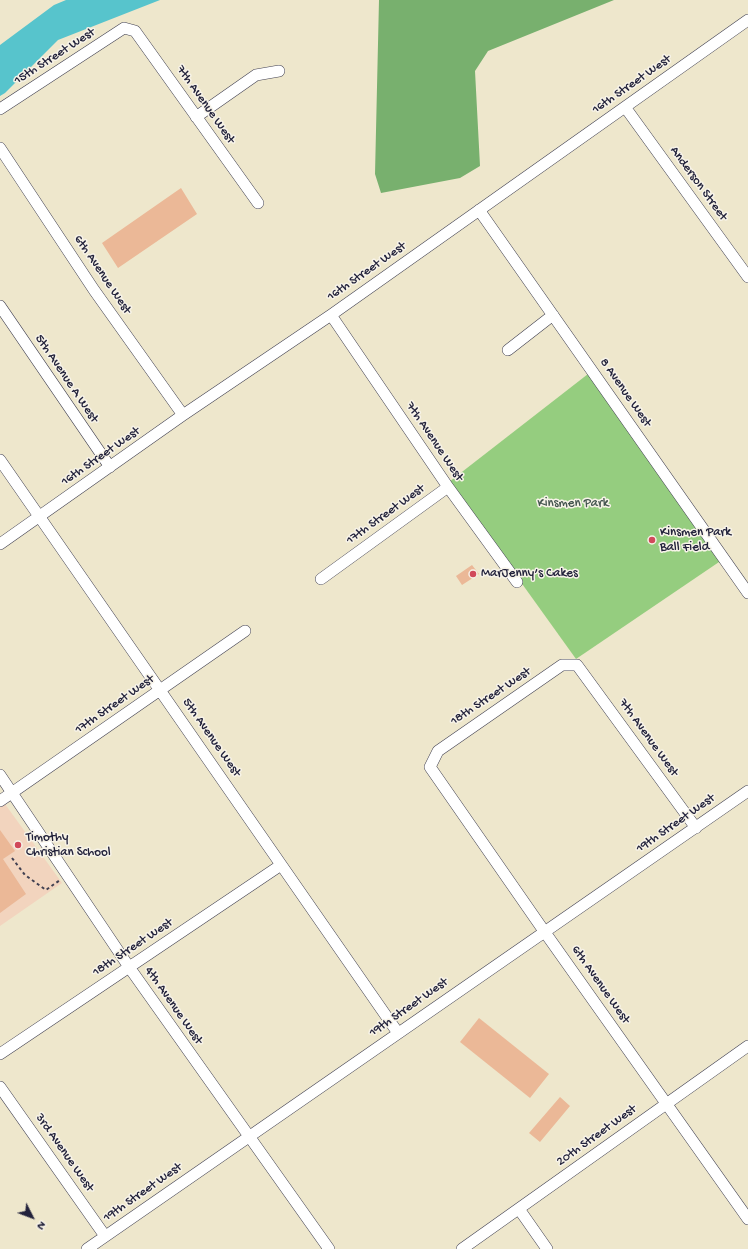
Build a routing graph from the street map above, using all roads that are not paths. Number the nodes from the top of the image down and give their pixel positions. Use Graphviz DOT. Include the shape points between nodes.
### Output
graph roads {
  1 [pos="748,20"];
  2 [pos="124,28"];
  3 [pos="279,71"];
  4 [pos="625,107"];
  5 [pos="0,108"];
  6 [pos="196,117"];
  7 [pos="0,148"];
  8 [pos="258,203"];
  9 [pos="479,210"];
  10 [pos="748,277"];
  11 [pos="0,306"];
  12 [pos="331,315"];
  13 [pos="553,315"];
  14 [pos="508,350"];
  15 [pos="183,416"];
  16 [pos="0,460"];
  17 [pos="110,467"];
  18 [pos="448,487"];
  19 [pos="40,517"];
  20 [pos="0,544"];
  21 [pos="320,579"];
  22 [pos="517,582"];
  23 [pos="748,593"];
  24 [pos="245,631"];
  25 [pos="577,665"];
  26 [pos="160,690"];
  27 [pos="430,767"];
  28 [pos="0,775"];
  29 [pos="748,791"];
  30 [pos="12,792"];
  31 [pos="0,801"];
  32 [pos="696,828"];
  33 [pos="281,865"];
  34 [pos="544,931"];
  35 [pos="129,967"];
  36 [pos="398,1032"];
  37 [pos="748,1046"];
  38 [pos="0,1054"];
  39 [pos="0,1087"];
  40 [pos="667,1103"];
  41 [pos="248,1136"];
  42 [pos="519,1209"];
  43 [pos="748,1219"];
  44 [pos="105,1236"];
  45 [pos="87,1249"];
  46 [pos="329,1249"];
  47 [pos="462,1249"];
  48 [pos="547,1249"];
  1 -- 4 [label="street, 16th Street West"];
  2 -- 5 [label="street, 15th Street West"];
  2 -- 6 [label="street, 7th Avenue West" via="135,31"];
  3 -- 6 [label="street" via="256,74"];
  4 -- 9 [label="street, 16th Street West"];
  4 -- 10 [label="street, Anderson Street"];
  6 -- 8 [label="street, 7th Avenue West"];
  7 -- 15 [label="street, 6th Avenue West" via="94,290"];
  9 -- 12 [label="street, 16th Street West"];
  9 -- 13 [label="street, 8 Avenue West"];
  11 -- 17 [label="street, 5th Avenue A West"];
  12 -- 15 [label="street, 16th Street West"];
  12 -- 18 [label="street, 7th Avenue West"];
  13 -- 14 [label="street"];
  13 -- 23 [label="street, 8 Avenue West"];
  15 -- 17 [label="street, 16th Street West"];
  16 -- 19 [label="street, 5th Avenue West"];
  17 -- 19 [label="street, 16th Street West"];
  18 -- 21 [label="street, 17th Street West"];
  18 -- 22 [label="street, 7th Avenue West"];
  19 -- 20 [label="street, 16th Street West"];
  19 -- 26 [label="street, 5th Avenue West"];
  24 -- 26 [label="street, 17th Street West"];
  25 -- 27 [label="street, 18th Street West" via="562,665 438,750"];
  25 -- 32 [label="street, 7th Avenue West"];
  26 -- 30 [label="street, 17th Street West"];
  26 -- 33 [label="street, 5th Avenue West"];
  27 -- 34 [label="street, 6th Avenue West"];
  28 -- 30 [label="street, 4th Avenue West"];
  29 -- 32 [label="street, 19th Street West"];
  30 -- 31 [label="street, 17th Street West"];
  30 -- 35 [label="street, 4th Avenue West"];
  32 -- 34 [label="street, 19th Street West"];
  33 -- 35 [label="street, 18th Street West"];
  33 -- 36 [label="street, 5th Avenue West"];
  34 -- 36 [label="street, 19th Street West"];
  34 -- 40 [label="street, 6th Avenue West"];
  35 -- 38 [label="street, 18th Street West"];
  35 -- 41 [label="street, 4th Avenue West"];
  36 -- 41 [label="street, 19th Street West"];
  37 -- 40 [label="street, 20th Street West"];
  39 -- 44 [label="street, 3rd Avenue West"];
  40 -- 42 [label="street, 20th Street West"];
  40 -- 43 [label="street, 6th Avenue West"];
  41 -- 44 [label="street, 19th Street West"];
  41 -- 46 [label="street, 4th Avenue West"];
  42 -- 47 [label="street, 20th Street West"];
  42 -- 48 [label="street"];
  44 -- 45 [label="street, 19th Street West"];
}
